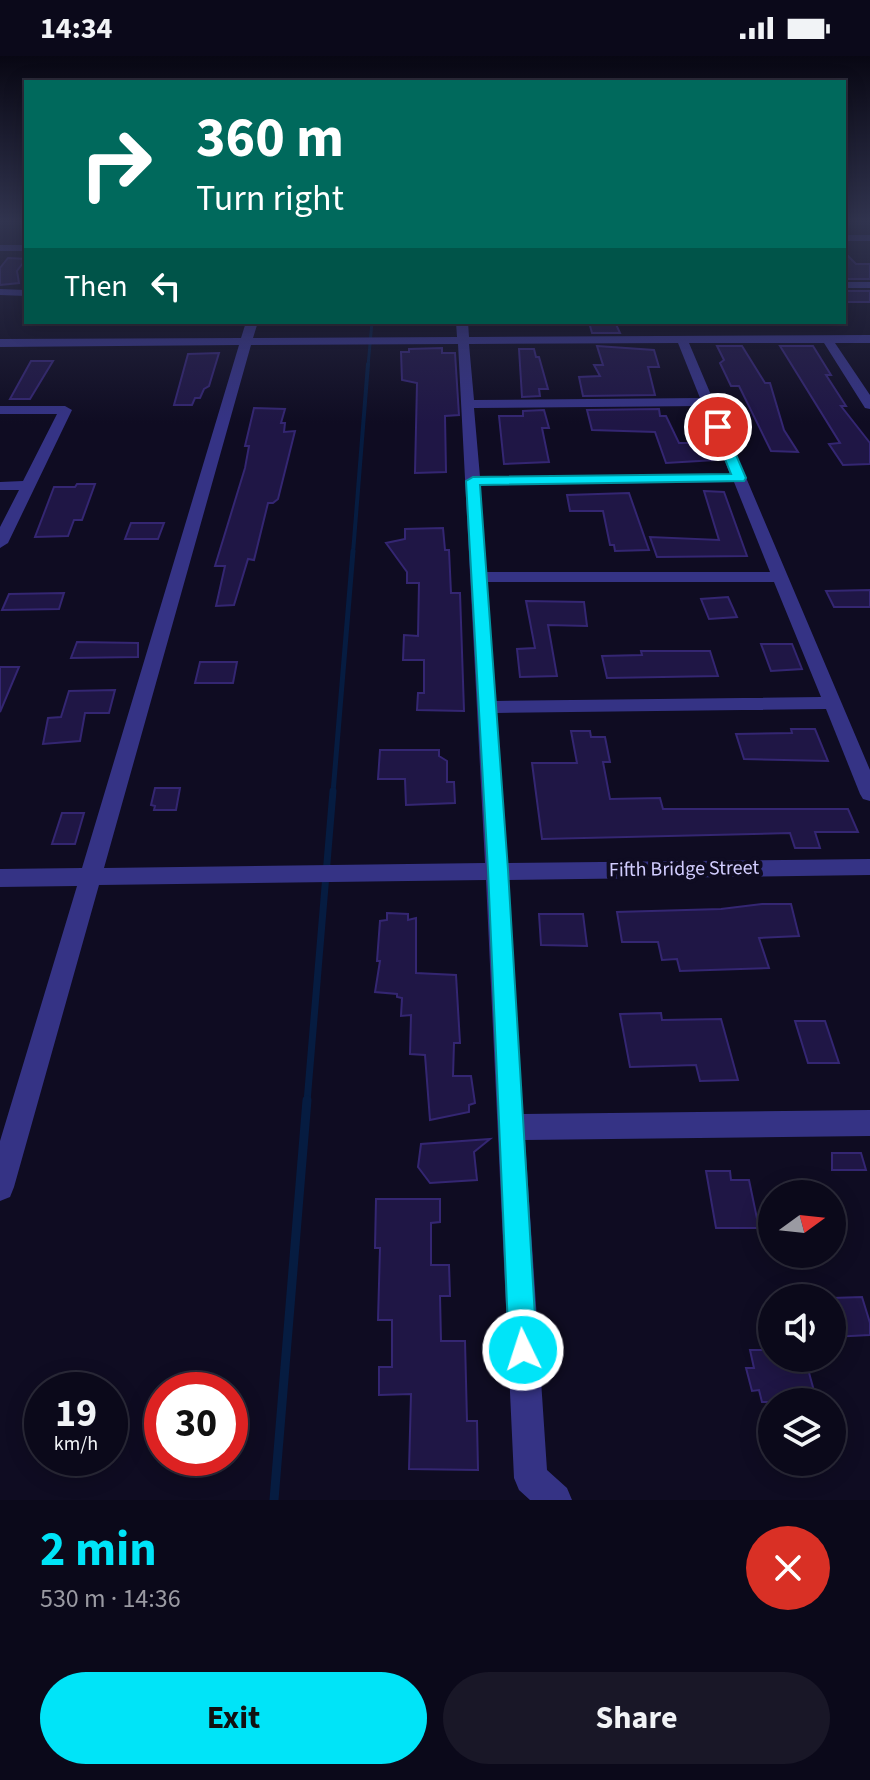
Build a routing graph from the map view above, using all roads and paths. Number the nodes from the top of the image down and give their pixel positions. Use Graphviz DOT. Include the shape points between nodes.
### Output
graph roads {
  1 [pos="0,292"];
  2 [pos="24,293"];
  3 [pos="462,331"];
  4 [pos="250,332"];
  5 [pos="827,339"];
  6 [pos="870,339"];
  7 [pos="682,340"];
  8 [pos="0,343"];
  9 [pos="708,402"];
  10 [pos="467,404"];
  11 [pos="870,405"];
  12 [pos="0,410"];
  13 [pos="739,478"];
  14 [pos="473,481"];
  15 [pos="29,485"];
  16 [pos="0,486"];
  17 [pos="0,543"];
  18 [pos="480,577"];
  19 [pos="780,577"];
  20 [pos="832,703"];
  21 [pos="487,707"];
  22 [pos="870,794"];
  23 [pos="870,867"];
  24 [pos="498,870"];
  25 [pos="0,878"];
  26 [pos="90,879"];
  27 [pos="870,1123"];
  28 [pos="510,1127"];
  29 [pos="0,1187"];
  30 [pos="555,1500"];
  1 -- 2 [label="street"];
  3 -- 4 [label="street"];
  3 -- 7 [label="street"];
  3 -- 10 [label="street"];
  4 -- 8 [label="street"];
  4 -- 26 [label="street"];
  5 -- 6 [label="street"];
  5 -- 7 [label="street"];
  5 -- 11 [label="street"];
  7 -- 9 [label="street"];
  9 -- 10 [label="street"];
  9 -- 13 [label="street"];
  10 -- 14 [label="street"];
  12 -- 15 [label="street" via="65,410"];
  13 -- 14 [label="street"];
  13 -- 19 [label="street"];
  14 -- 18 [label="street"];
  15 -- 16 [label="street"];
  15 -- 17 [label="street"];
  18 -- 19 [label="street"];
  18 -- 21 [label="street"];
  19 -- 20 [label="street"];
  20 -- 21 [label="street"];
  20 -- 22 [label="street"];
  21 -- 24 [label="street"];
  23 -- 24 [label="street, Fifth Bridge Street"];
  24 -- 26 [label="street, Fifth Bridge Street"];
  24 -- 28 [label="street"];
  25 -- 26 [label="street, Fifth Bridge Street"];
  26 -- 29 [label="street"];
  27 -- 28 [label="street"];
  28 -- 30 [label="street" via="531,1478"];
}
